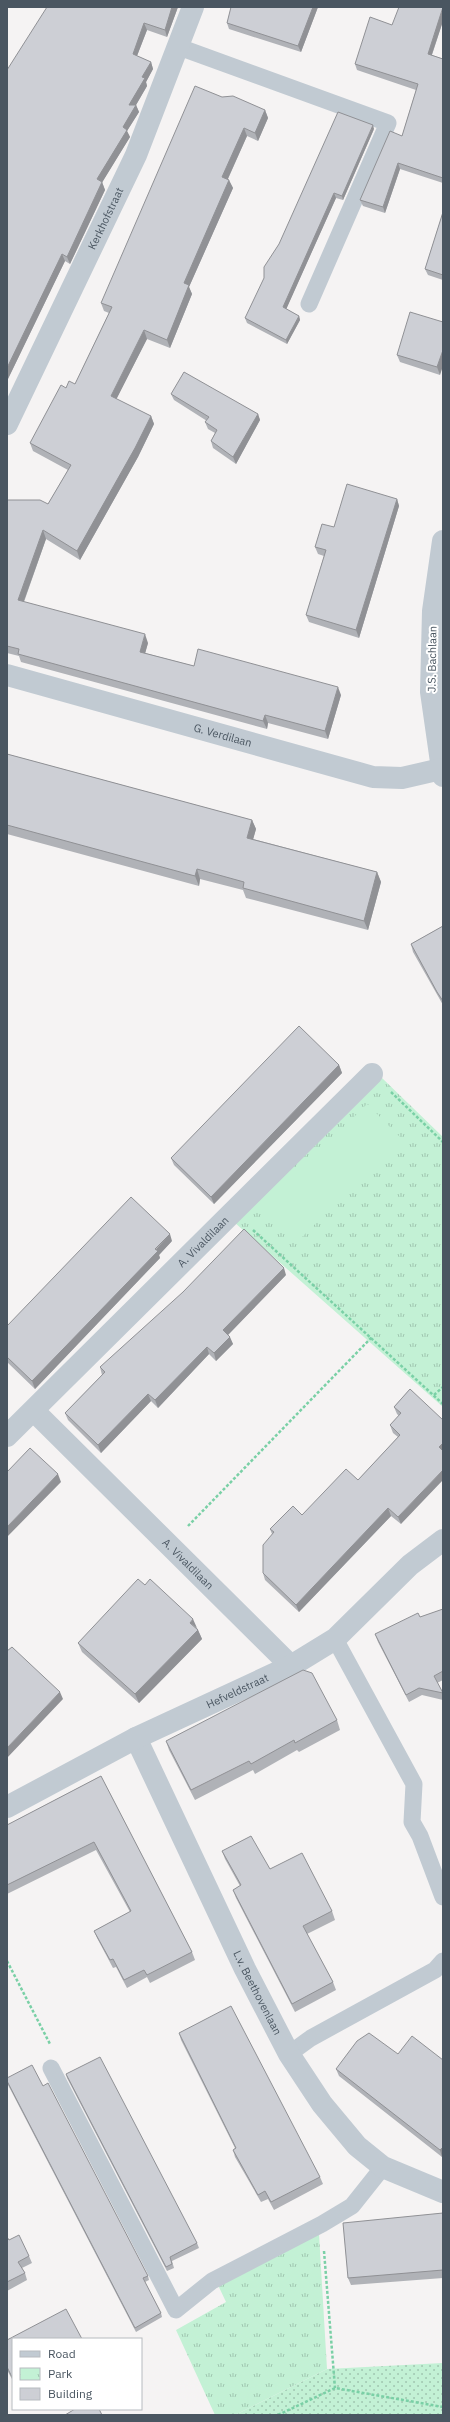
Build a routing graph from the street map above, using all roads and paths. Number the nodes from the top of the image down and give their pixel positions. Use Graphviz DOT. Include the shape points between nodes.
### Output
graph roads {
  1 [pos="193,7"];
  2 [pos="179,47"];
  3 [pos="309,304"];
  4 [pos="7,424"];
  5 [pos="443,541"];
  6 [pos="7,674"];
  7 [pos="442,772"];
  8 [pos="372,1074"];
  9 [pos="443,1142"];
  10 [pos="233,1212"];
  11 [pos="372,1337"];
  12 [pos="443,1387"];
  13 [pos="434,1395"];
  14 [pos="443,1404"];
  15 [pos="34,1411"];
  16 [pos="7,1436"];
  17 [pos="443,1540"];
  18 [pos="169,1545"];
  19 [pos="335,1639"];
  20 [pos="291,1666"];
  21 [pos="136,1738"];
  22 [pos="7,1807"];
  23 [pos="443,1897"];
  24 [pos="7,1961"];
  25 [pos="443,1961"];
  26 [pos="54,2051"];
  27 [pos="289,2054"];
  28 [pos="51,2068"];
  29 [pos="383,2167"];
  30 [pos="443,2192"];
  31 [pos="322,2224"];
  32 [pos="335,2388"];
  33 [pos="443,2407"];
  34 [pos="278,2415"];
  1 -- 2 [label="street, Kerkhofstraat"];
  2 -- 3 [label="lane" via="388,123"];
  2 -- 4 [label="street, Kerkhofstraat" via="136,155"];
  5 -- 7 [label="street, J.S. Bachlaan" via="433,611 431,692"];
  6 -- 7 [label="street, G. Verdilaan" via="373,777 402,778"];
  8 -- 9 [label="path"];
  8 -- 10 [label="street, A. Vivaldilaan"];
  10 -- 11 [label="path"];
  10 -- 15 [label="street, A. Vivaldilaan"];
  11 -- 13 [label="path"];
  11 -- 18 [label="path"];
  12 -- 13 [label="path"];
  13 -- 14 [label="path"];
  15 -- 16 [label="street, A. Vivaldilaan"];
  15 -- 18 [label="street, A. Vivaldilaan"];
  17 -- 19 [label="street, Hefveldstraat" via="410,1565"];
  18 -- 20 [label="street, A. Vivaldilaan"];
  19 -- 20 [label="street, Hefveldstraat"];
  19 -- 23 [label="lane" via="414,1784 412,1822 420,1836"];
  20 -- 21 [label="street, Hefveldstraat"];
  21 -- 22 [label="street, Hefveldstraat"];
  21 -- 27 [label="street, L.v. Beethovenlaan" via="245,1969"];
  24 -- 26 [label="path"];
  25 -- 27 [label="lane" via="435,1970 311,2038"];
  27 -- 29 [label="street, L.v. Beethovenlaan" via="322,2104 357,2146"];
  28 -- 31 [label="lane" via="176,2310 212,2281"];
  29 -- 30 [label="street, L.v. Beethovenlaan"];
  29 -- 31 [label="lane" via="352,2206"];
  31 -- 32 [label="path"];
  32 -- 33 [label="path"];
  32 -- 34 [label="path"];
}
